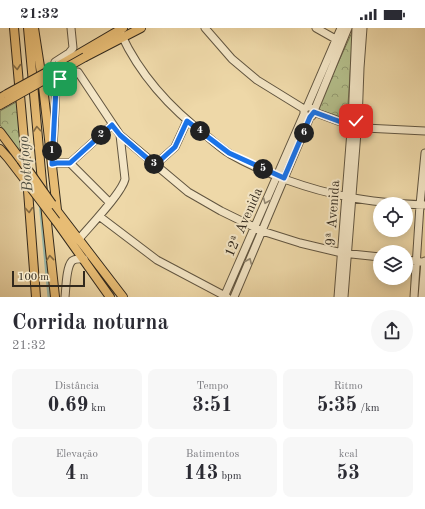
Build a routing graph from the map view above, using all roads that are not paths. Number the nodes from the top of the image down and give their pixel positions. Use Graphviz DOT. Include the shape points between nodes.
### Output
graph roads {
  1 [pos="14,28"];
  2 [pos="28,28"];
  3 [pos="34,28"];
  4 [pos="71,28"];
  5 [pos="141,28"];
  6 [pos="205,28"];
  7 [pos="316,28"];
  8 [pos="341,28"];
  9 [pos="348,28"];
  10 [pos="356,28"];
  11 [pos="363,28"];
  12 [pos="120,29"];
  13 [pos="123,38"];
  14 [pos="339,41"];
  15 [pos="57,64"];
  16 [pos="4,99"];
  17 [pos="309,112"];
  18 [pos="187,121"];
  19 [pos="112,125"];
  20 [pos="356,126"];
  21 [pos="425,130"];
  22 [pos="0,132"];
  23 [pos="120,135"];
  24 [pos="0,149"];
  25 [pos="425,153"];
  26 [pos="70,163"];
  27 [pos="52,164"];
  28 [pos="155,165"];
  29 [pos="280,177"];
  30 [pos="349,197"];
  31 [pos="110,202"];
  32 [pos="422,205"];
  33 [pos="54,207"];
  34 [pos="99,216"];
  35 [pos="58,223"];
  36 [pos="258,229"];
  37 [pos="79,239"];
  38 [pos="345,253"];
  39 [pos="373,257"];
  40 [pos="84,259"];
  41 [pos="413,261"];
  42 [pos="425,261"];
  43 [pos="417,262"];
  44 [pos="36,297"];
  45 [pos="55,297"];
  46 [pos="65,297"];
  47 [pos="110,297"];
  48 [pos="123,297"];
  49 [pos="225,297"];
  50 [pos="234,297"];
  51 [pos="338,297"];
  52 [pos="344,297"];
  53 [pos="414,297"];
  54 [pos="422,297"];
  1 -- 44 [label="main road, one-way"];
  45 -- 2 [label="main road, one-way"];
  3 -- 27 [label="main road"];
  4 -- 15 [label="street" via="73,48"];
  5 -- 13 [label="main road"];
  6 -- 17 [label="street" via="232,59 256,80"];
  7 -- 14 [label="street"];
  8 -- 14 [label="street, 12ª Avenida"];
  9 -- 14 [label="street, 12ª Avenida"];
  10 -- 20 [label="street, 9ª Avenida"];
  11 -- 20 [label="street, 9ª Avenida"];
  12 -- 13 [label="street"];
  12 -- 15 [label="main road"];
  13 -- 16 [label="main road, bridge"];
  13 -- 18 [label="street" via="140,67"];
  14 -- 17 [label="street, 12ª Avenida"];
  15 -- 16 [label="main road, bridge"];
  17 -- 20 [label="street"];
  17 -- 29 [label="street, 12ª Avenida"];
  18 -- 28 [label="street" via="175,147"];
  18 -- 29 [label="street" via="229,153"];
  19 -- 23 [label="street"];
  19 -- 26 [label="street"];
  19 -- 27 [label="street" via="78,72 70,72 60,79 56,88"];
  20 -- 21 [label="street"];
  20 -- 30 [label="street, 9ª Avenida"];
  22 -- 33 [label="main road, bridge"];
  23 -- 28 [label="street"];
  23 -- 31 [label="street" via="126,179"];
  24 -- 35 [label="main road, bridge"];
  25 -- 32 [label="street"];
  26 -- 27 [label="street"];
  26 -- 31 [label="street"];
  27 -- 33 [label="main road"];
  28 -- 36 [label="street" via="188,192 221,212"];
  29 -- 30 [label="street" via="317,190"];
  29 -- 36 [label="street, 12ª Avenida"];
  30 -- 32 [label="street"];
  30 -- 38 [label="street, 9ª Avenida"];
  31 -- 34 [label="street"];
  32 -- 43 [label="street"];
  33 -- 37 [label="main road"];
  34 -- 37 [label="street"];
  34 -- 49 [label="street" via="157,260"];
  35 -- 37 [label="main road" via="73,238"];
  35 -- 40 [label="main road"];
  36 -- 38 [label="street" via="300,243"];
  36 -- 49 [label="street, 12ª Avenida"];
  50 -- 36 [label="street, 12ª Avenida, one-way"];
  37 -- 48 [label="main road"];
  38 -- 39 [label="street"];
  38 -- 51 [label="street, 9ª Avenida"];
  38 -- 52 [label="street, 9ª Avenida"];
  40 -- 46 [label="street" via="73,260 69,265"];
  40 -- 47 [label="main road"];
  41 -- 43 [label="street"];
  42 -- 43 [label="street"];
  42 -- 54 [label="street"];
  43 -- 53 [label="street"];
}
